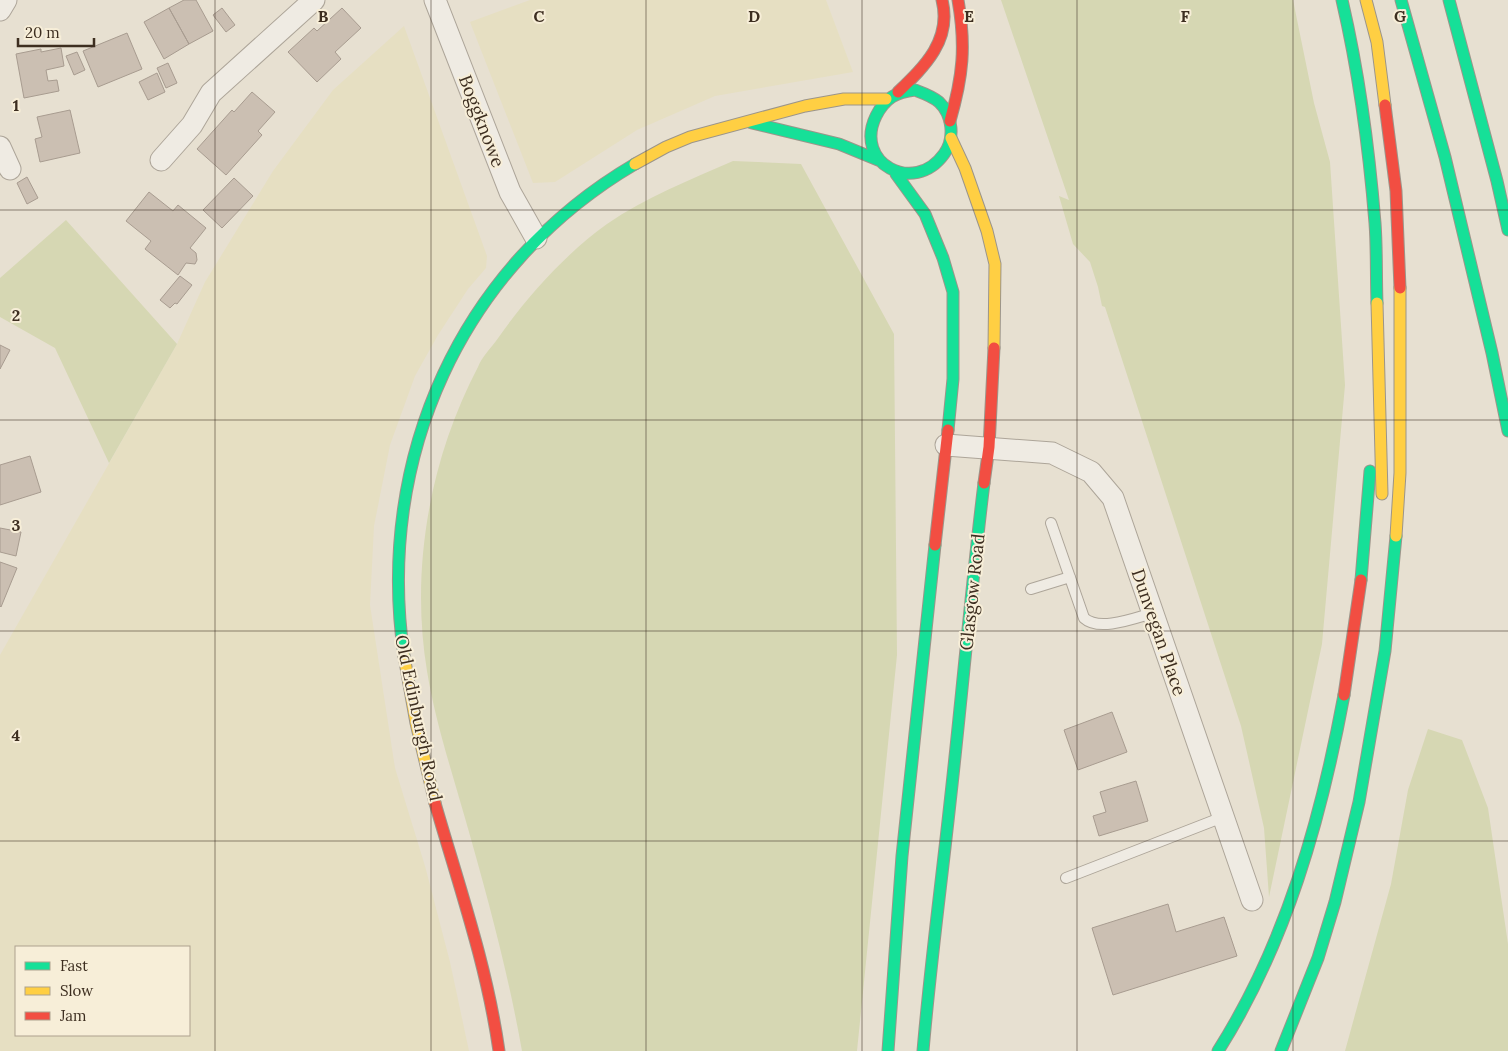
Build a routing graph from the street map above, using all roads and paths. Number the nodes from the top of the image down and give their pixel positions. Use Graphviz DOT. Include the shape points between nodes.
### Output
graph roads {
  1 [pos="6,0"];
  2 [pos="314,0"];
  3 [pos="435,0"];
  4 [pos="942,0"];
  5 [pos="958,0"];
  6 [pos="1342,0"];
  7 [pos="1366,0"];
  8 [pos="1401,0"];
  9 [pos="1448,0"];
  10 [pos="0,10"];
  11 [pos="898,92"];
  12 [pos="886,99"];
  13 [pos="950,121"];
  14 [pos="748,122"];
  15 [pos="951,138"];
  16 [pos="0,147"];
  17 [pos="161,160"];
  18 [pos="878,160"];
  19 [pos="10,169"];
  20 [pos="896,174"];
  21 [pos="1508,230"];
  22 [pos="536,238"];
  23 [pos="1378,330"];
  24 [pos="1508,431"];
  25 [pos="946,445"];
  26 [pos="989,447"];
  27 [pos="1383,501"];
  28 [pos="1051,523"];
  29 [pos="1070,577"];
  30 [pos="1031,589"];
  31 [pos="1153,614"];
  32 [pos="1223,817"];
  33 [pos="1066,878"];
  34 [pos="1252,900"];
  35 [pos="1298,978"];
  36 [pos="499,1051"];
  37 [pos="888,1051"];
  38 [pos="923,1051"];
  39 [pos="1218,1051"];
  40 [pos="1276,1051"];
  41 [pos="1281,1051"];
  1 -- 10 [label="street"];
  2 -- 17 [label="street" via="211,93 192,125"];
  3 -- 22 [label="street, Boggknowe" via="510,192"];
  4 -- 11 [label="main road" via="945,26 931,56 918,74"];
  5 -- 13 [label="main road" via="965,49 959,91"];
  6 -- 23 [label="main road" via="1354,52 1370,168"];
  7 -- 41 [label="main road" via="1376,42 1396,191 1402,299 1400,473 1395,560 1384,651 1359,802 1318,958"];
  8 -- 24 [label="main road" via="1445,157"];
  9 -- 21 [label="main road"];
  11 -- 12 [label="main road"];
  11 -- 13 [label="main road" via="915,90 927,94 942,105"];
  12 -- 14 [label="main road, Old Edinburgh Road" via="829,101"];
  12 -- 18 [label="main road" via="876,113 870,132 870,144"];
  13 -- 15 [label="main road"];
  14 -- 18 [label="main road, Old Edinburgh Road" via="839,144"];
  14 -- 22 [label="main road, Old Edinburgh Road" via="690,137 648,158 602,184"];
  15 -- 20 [label="main road" via="943,156 932,166 912,175"];
  15 -- 26 [label="main road, Glasgow Road" via="965,168 995,264"];
  16 -- 19 [label="street"];
  18 -- 20 [label="main road"];
  20 -- 25 [label="main road" via="924,214 953,292 953,379"];
  22 -- 36 [label="main road, Old Edinburgh Road" via="504,274 474,317 451,356 429,407 407,477 396,572 404,663 417,726 484,972"];
  23 -- 27 [label="main road"];
  23 -- 39 [label="main road" via="1363,569 1333,750 1304,861 1278,937"];
  25 -- 26 [label="street, Dunvegan Place"];
  25 -- 37 [label="main road" via="902,856"];
  26 -- 31 [label="street, Dunvegan Place" via="1052,453 1091,472 1113,498"];
  26 -- 38 [label="main road, Glasgow Road"];
  28 -- 29 [label="lane"];
  29 -- 30 [label="lane"];
  29 -- 31 [label="lane" via="1088,622 1111,623"];
  31 -- 32 [label="street, Dunvegan Place"];
  32 -- 33 [label="lane"];
  32 -- 34 [label="street, Dunvegan Place"];
  35 -- 40 [label="main road"];
}
